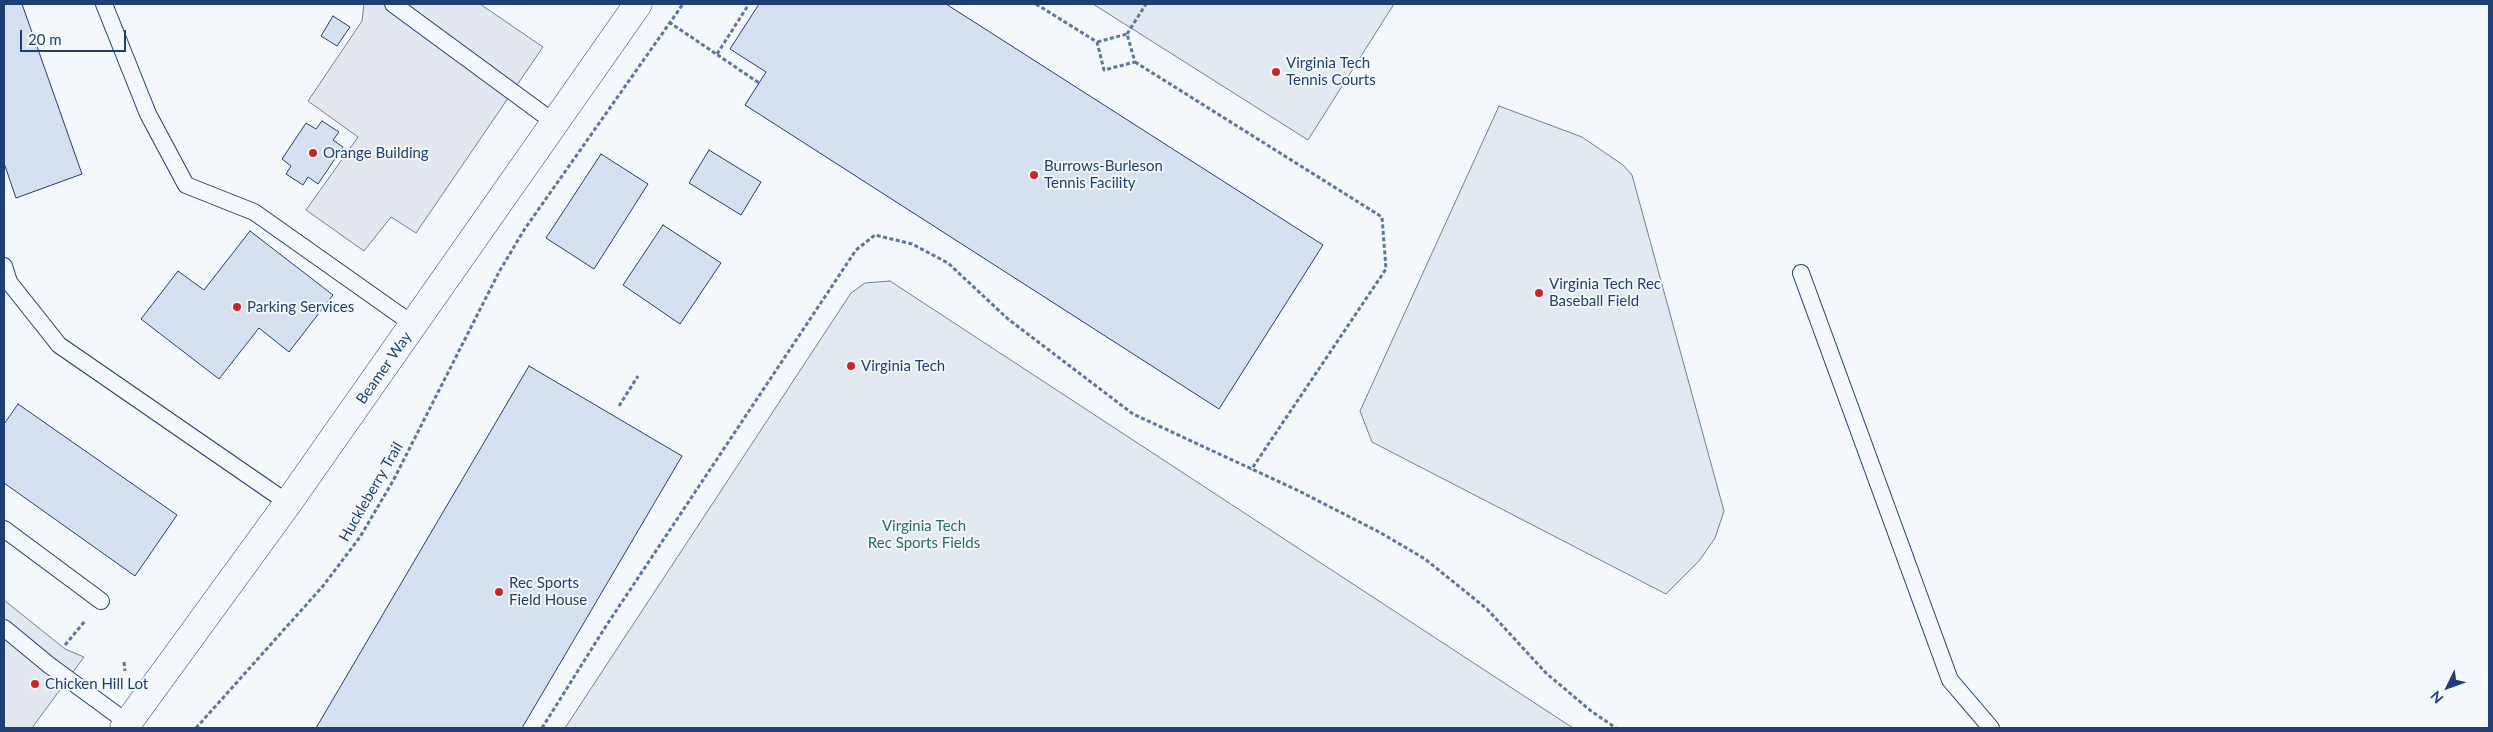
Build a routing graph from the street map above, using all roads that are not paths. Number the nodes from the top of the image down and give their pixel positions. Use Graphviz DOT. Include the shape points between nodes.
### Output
graph roads {
  1 [pos="104,4"];
  2 [pos="394,4"];
  3 [pos="638,4"];
  4 [pos="554,123"];
  5 [pos="4,266"];
  6 [pos="1800,273"];
  7 [pos="414,325"];
  8 [pos="288,503"];
  9 [pos="4,530"];
  10 [pos="101,601"];
  11 [pos="4,628"];
  12 [pos="126,725"];
  13 [pos="1991,728"];
  1 -- 7 [label="lane" via="148,114 186,185 254,212"];
  2 -- 4 [label="lane"];
  3 -- 4 [label="street, Beamer Way"];
  4 -- 7 [label="street, Beamer Way"];
  5 -- 8 [label="lane" via="10,282 59,345"];
  6 -- 13 [label="lane" via="1950,680"];
  7 -- 8 [label="street, Beamer Way"];
  8 -- 12 [label="street, Beamer Way"];
  9 -- 10 [label="lane"];
  11 -- 12 [label="lane"];
}
